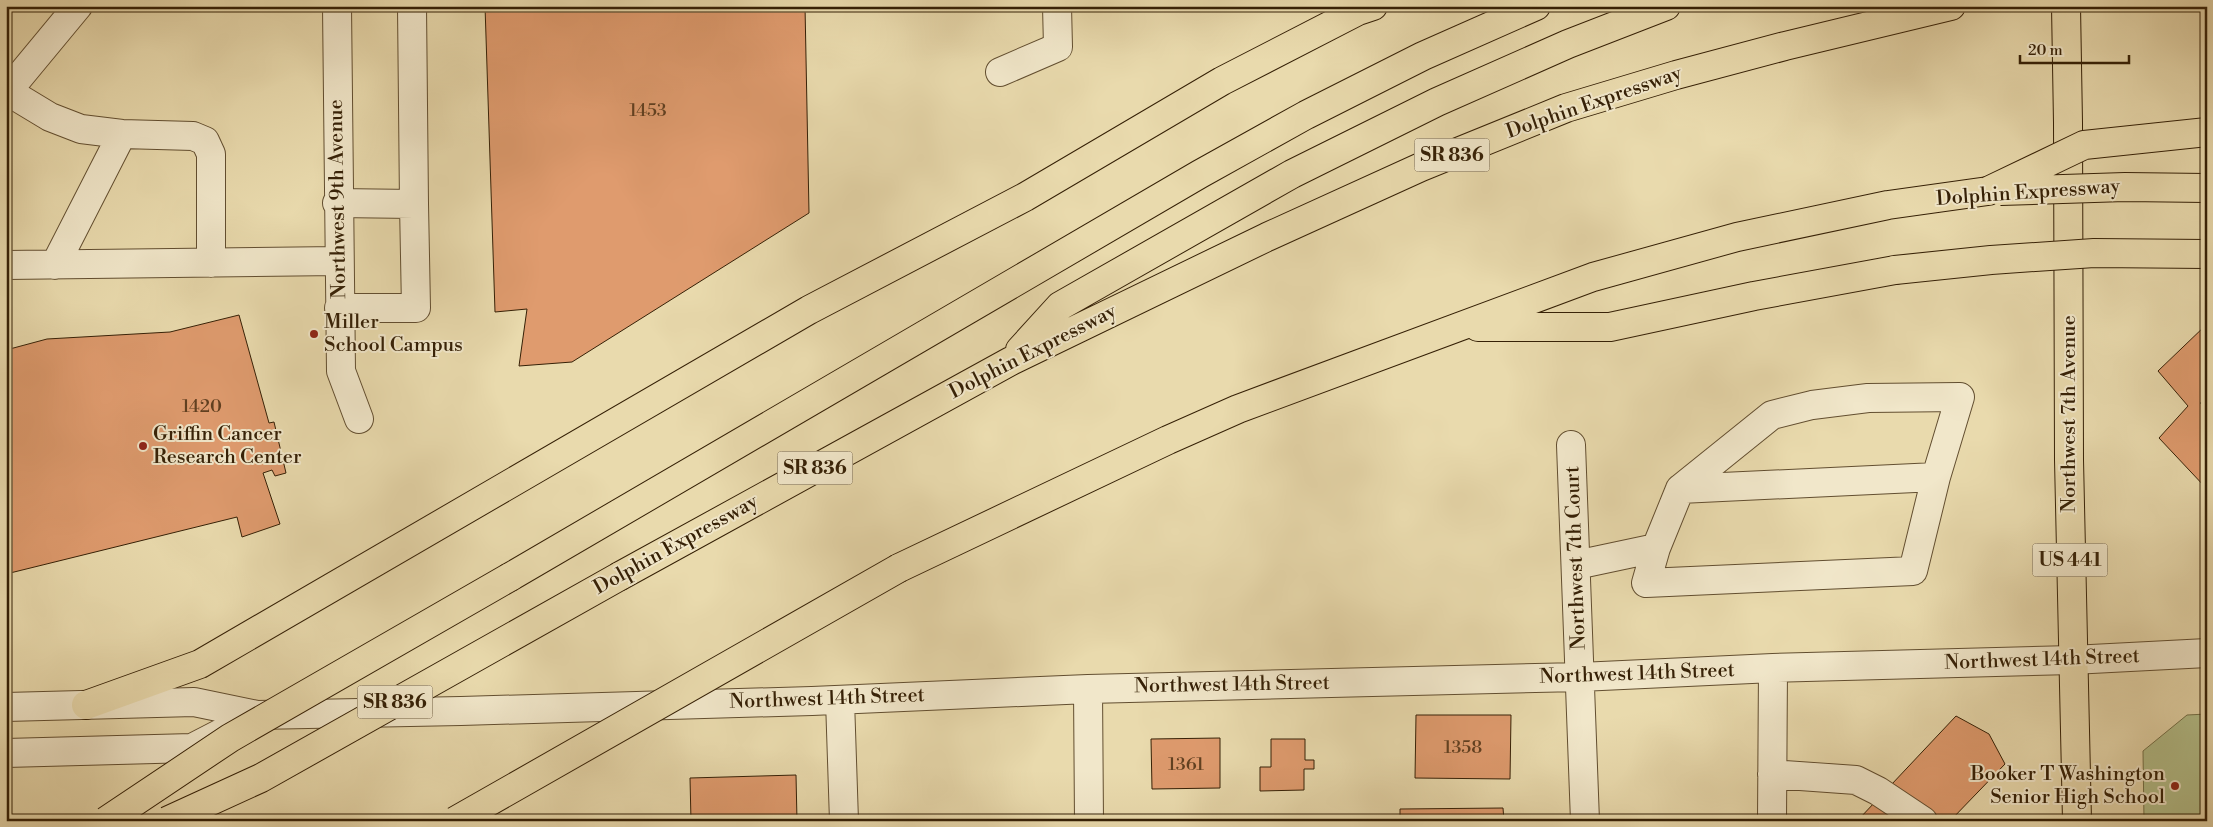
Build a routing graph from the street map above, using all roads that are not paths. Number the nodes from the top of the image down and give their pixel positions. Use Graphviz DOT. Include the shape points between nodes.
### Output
graph roads {
  1 [pos="78,6"];
  2 [pos="337,6"];
  3 [pos="412,6"];
  4 [pos="1057,6"];
  5 [pos="1373,6"];
  6 [pos="1536,6"];
  7 [pos="1666,6"];
  8 [pos="1951,6"];
  9 [pos="2066,6"];
  10 [pos="1000,72"];
  11 [pos="7,92"];
  12 [pos="2207,132"];
  13 [pos="122,134"];
  14 [pos="2207,188"];
  15 [pos="1988,191"];
  16 [pos="337,203"];
  17 [pos="414,204"];
  18 [pos="2207,254"];
  19 [pos="338,261"];
  20 [pos="211,263"];
  21 [pos="6,265"];
  22 [pos="56,265"];
  23 [pos="340,308"];
  24 [pos="1459,327"];
  25 [pos="1011,360"];
  26 [pos="359,419"];
  27 [pos="1571,446"];
  28 [pos="1936,477"];
  29 [pos="1680,489"];
  30 [pos="1656,548"];
  31 [pos="1576,565"];
  32 [pos="2207,653"];
  33 [pos="2072,660"];
  34 [pos="1773,668"];
  35 [pos="1580,677"];
  36 [pos="1088,689"];
  37 [pos="840,700"];
  38 [pos="86,705"];
  39 [pos="6,707"];
  40 [pos="257,715"];
  41 [pos="6,753"];
  42 [pos="1772,774"];
  43 [pos="106,821"];
  44 [pos="167,821"];
  45 [pos="455,821"];
  46 [pos="844,821"];
  47 [pos="1089,821"];
  48 [pos="1585,821"];
  49 [pos="1772,821"];
  50 [pos="1923,821"];
  51 [pos="2077,821"];
  1 -- 11 [label="street"];
  2 -- 16 [label="street, Northwest 9th Avenue"];
  3 -- 17 [label="street"];
  4 -- 10 [label="street" via="1058,47"];
  5 -- 38 [label="main road" via="1222,81 1025,197 809,310 200,664"];
  6 -- 43 [label="main road, bridge" via="1423,56 1297,119 1200,174 230,738"];
  7 -- 25 [label="main road" via="1568,44 1455,94 1292,174 1060,306"];
  8 -- 25 [label="main road, Dolphin Expressway / SR 836" via="1676,74 1566,108 1412,171"];
  9 -- 33 [label="main road, Northwest 7th Avenue / US 441"];
  11 -- 13 [label="street" via="50,117 80,129"];
  12 -- 15 [label="main road, bridge" via="2084,145"];
  13 -- 20 [label="street" via="193,136 205,141 211,154"];
  13 -- 22 [label="street"];
  14 -- 15 [label="main road, Dolphin Expressway, bridge" via="2126,186"];
  15 -- 24 [label="main road, Dolphin Expressway" via="1888,205 1737,236 1593,278"];
  16 -- 17 [label="street"];
  16 -- 19 [label="street, Northwest 9th Avenue"];
  17 -- 23 [label="street" via="416,308"];
  18 -- 24 [label="main road, bridge" via="2094,253 1991,260 1895,270 1610,327"];
  19 -- 20 [label="street"];
  19 -- 23 [label="street, Northwest 9th Avenue"];
  20 -- 22 [label="street"];
  21 -- 22 [label="street"];
  23 -- 26 [label="street, Northwest 9th Avenue" via="341,371"];
  24 -- 45 [label="main road, Dolphin Expressway, bridge" via="1238,409 899,568"];
  25 -- 44 [label="main road, Dolphin Expressway / SR 836, bridge" via="261,778"];
  27 -- 31 [label="street, Northwest 7th Court"];
  28 -- 29 [label="street"];
  28 -- 29 [label="street" via="1960,397 1868,398 1812,404 1772,415"];
  28 -- 30 [label="street" via="1913,571 1646,583"];
  29 -- 30 [label="street"];
  30 -- 31 [label="street"];
  31 -- 35 [label="street, Northwest 7th Court"];
  32 -- 33 [label="street, Northwest 14th Street"];
  33 -- 34 [label="street, Northwest 14th Street"];
  33 -- 51 [label="main road, Northwest 7th Avenue / US 441"];
  34 -- 35 [label="street, Northwest 14th Street"];
  34 -- 42 [label="street"];
  35 -- 36 [label="street, Northwest 14th Street"];
  35 -- 48 [label="street, Northwest 7th Court"];
  36 -- 37 [label="street, Northwest 14th Street"];
  36 -- 47 [label="street"];
  37 -- 40 [label="street, Northwest 14th Street"];
  37 -- 46 [label="street"];
  38 -- 39 [label="street, Northwest 14th Street"];
  38 -- 40 [label="street, Northwest 14th Street" via="194,702"];
  40 -- 41 [label="street, Northwest 14th Street" via="192,748"];
  42 -- 49 [label="street"];
  42 -- 50 [label="street" via="1856,780 1878,790"];
}
